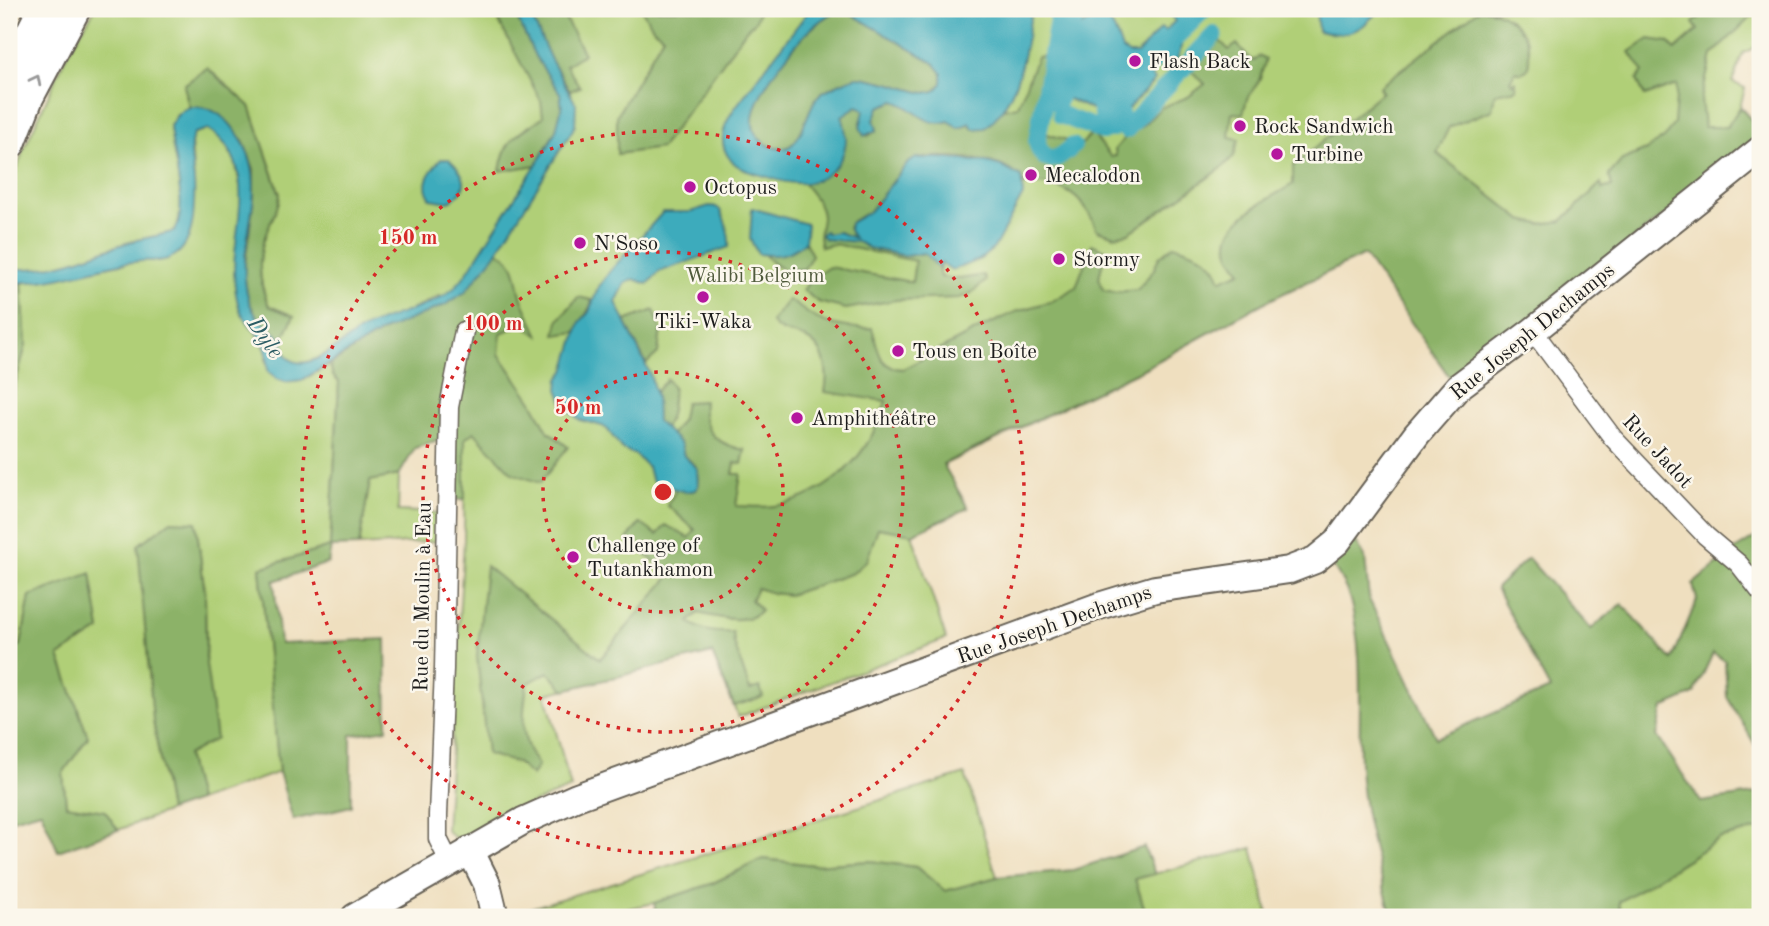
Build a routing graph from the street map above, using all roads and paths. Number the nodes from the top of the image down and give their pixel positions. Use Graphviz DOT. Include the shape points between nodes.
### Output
graph roads {
  1 [pos="45,9"];
  2 [pos="74,9"];
  3 [pos="9,79"];
  4 [pos="9,142"];
  5 [pos="1760,150"];
  6 [pos="464,331"];
  7 [pos="1533,331"];
  8 [pos="1760,591"];
  9 [pos="460,857"];
  10 [pos="355,917"];
  11 [pos="495,917"];
  1 -- 3 [label="highway"];
  4 -- 2 [label="highway, one-way" via="27,96"];
  5 -- 7 [label="street, Rue Joseph Dechamps"];
  6 -- 9 [label="street, Rue du Moulin à Eau" via="448,425 438,815 438,839"];
  7 -- 8 [label="street, Rue Jadot" via="1613,438 1706,536 1739,564"];
  7 -- 9 [label="street, Rue Joseph Dechamps" via="1458,387 1337,542 1315,561 1289,570 1155,589 1099,606 577,797"];
  9 -- 10 [label="street, Rue Joseph Dechamps"];
  9 -- 11 [label="street" via="487,884"];
}
